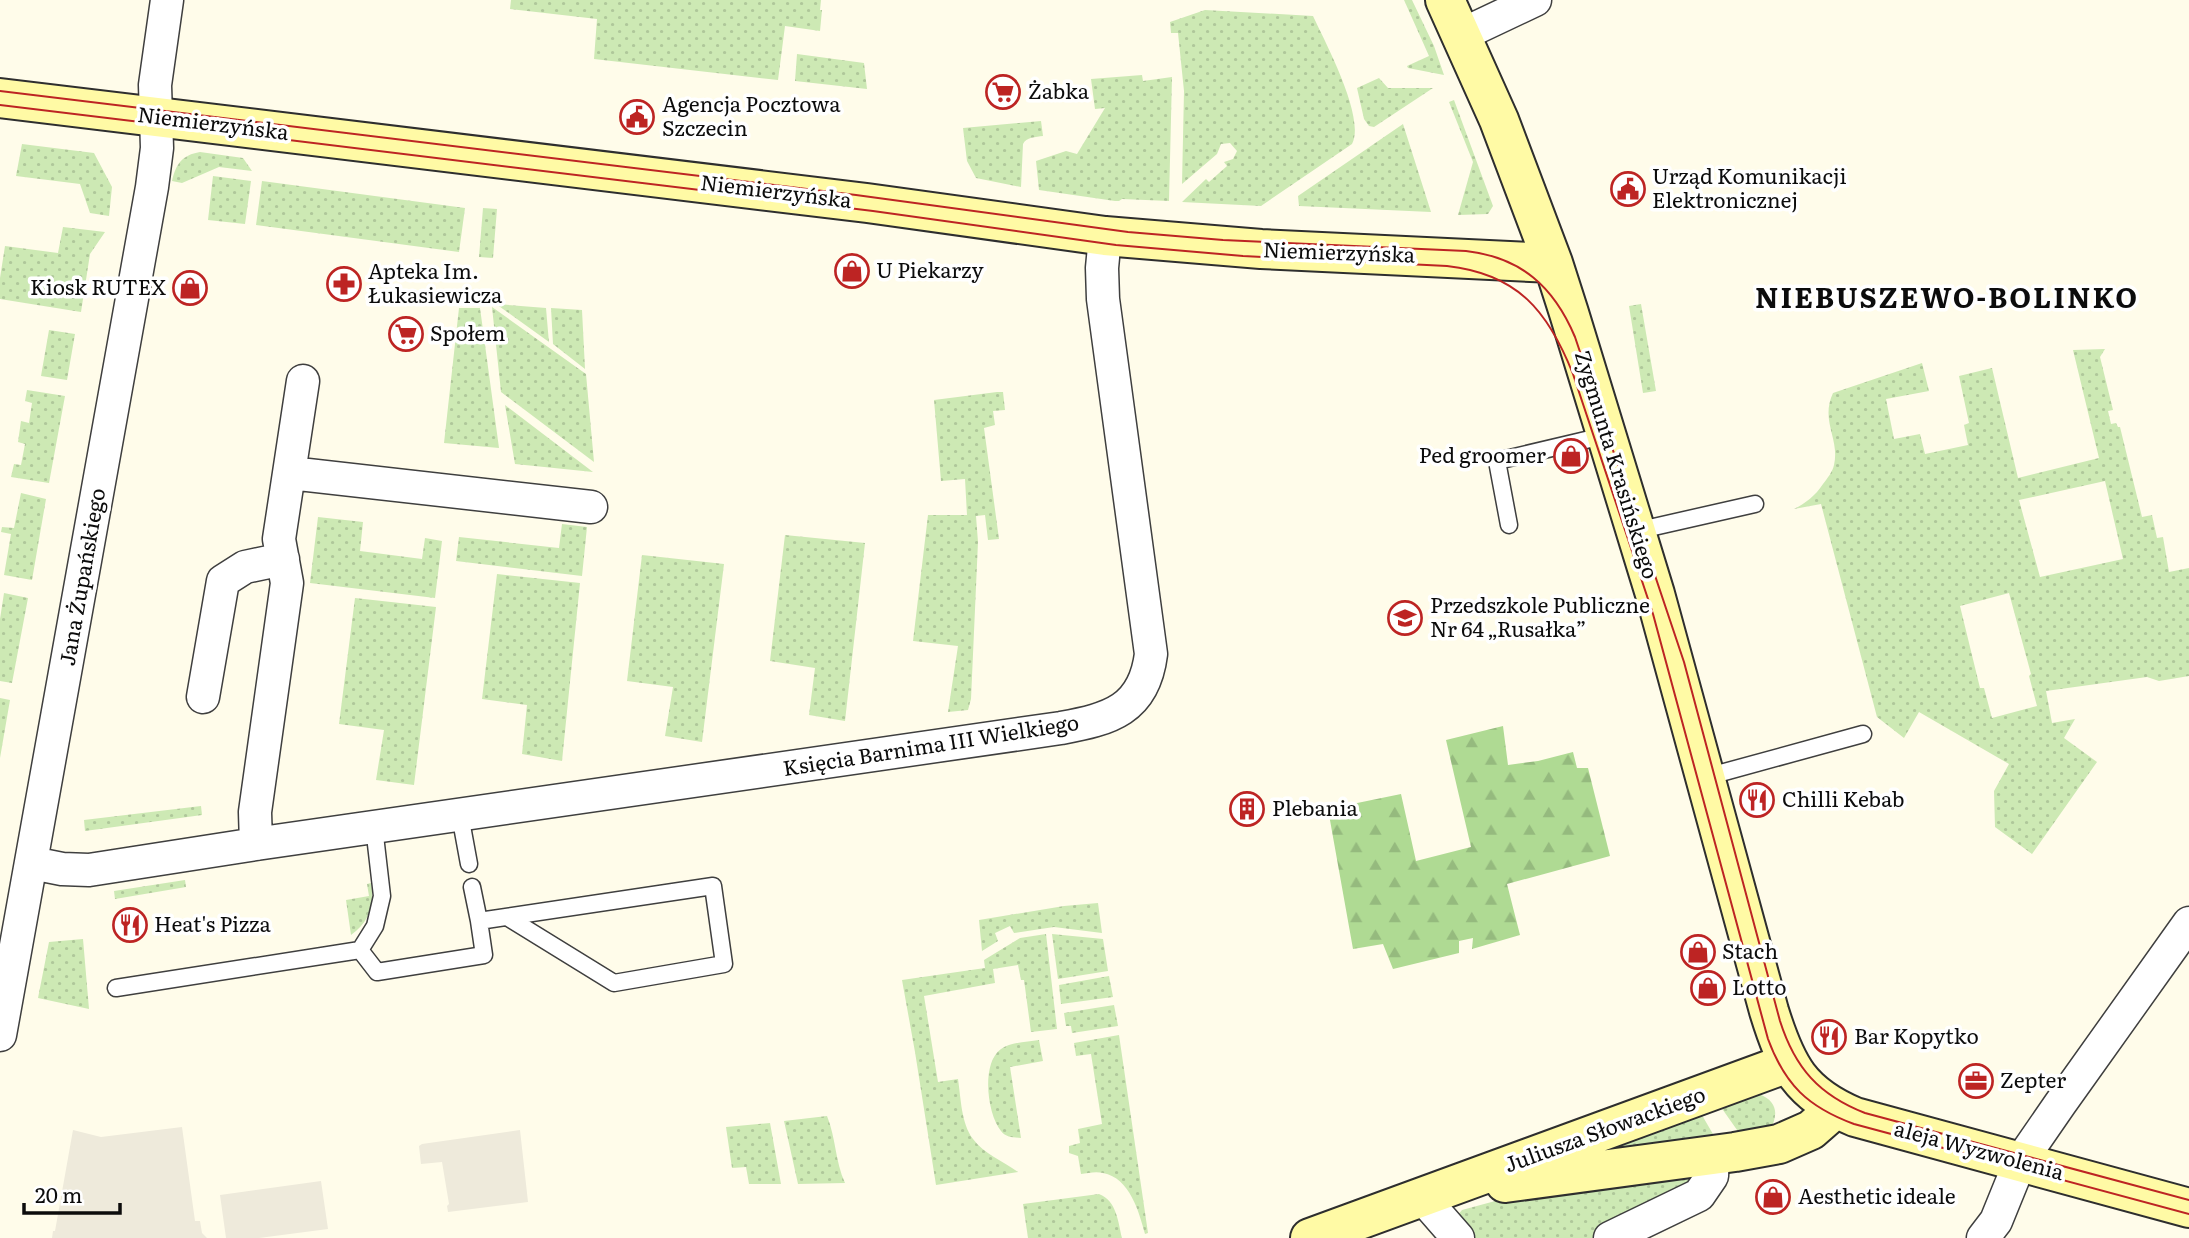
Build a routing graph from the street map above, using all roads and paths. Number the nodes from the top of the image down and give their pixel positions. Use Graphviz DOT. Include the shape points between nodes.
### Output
graph roads {
  1 [pos="167,0"];
  2 [pos="1445,0"];
  3 [pos="1535,0"];
  4 [pos="1461,35"];
  5 [pos="0,98"];
  6 [pos="157,117"];
  7 [pos="1105,236"];
  8 [pos="1553,263"];
  9 [pos="303,381"];
  10 [pos="1607,435"];
  11 [pos="290,473"];
  12 [pos="1755,504"];
  13 [pos="591,507"];
  14 [pos="1509,525"];
  15 [pos="1636,531"];
  16 [pos="283,559"];
  17 [pos="203,697"];
  18 [pos="1863,734"];
  19 [pos="1706,777"];
  20 [pos="460,816"];
  21 [pos="374,828"];
  22 [pos="256,844"];
  23 [pos="32,863"];
  24 [pos="469,864"];
  25 [pos="472,887"];
  26 [pos="507,917"];
  27 [pos="479,921"];
  28 [pos="2189,923"];
  29 [pos="360,950"];
  30 [pos="116,988"];
  31 [pos="0,1035"];
  32 [pos="1787,1062"];
  33 [pos="1835,1109"];
  34 [pos="1713,1155"];
  35 [pos="2020,1162"];
  36 [pos="1423,1198"];
  37 [pos="2189,1208"];
  38 [pos="1310,1238"];
  39 [pos="1458,1238"];
  40 [pos="1610,1238"];
  41 [pos="1983,1238"];
  1 -- 6 [label="street, Jana Żupańskiego" via="155,85"];
  2 -- 4 [label="street, Zygmunta Krasińskiego"];
  3 -- 4 [label="street"];
  4 -- 8 [label="street, Zygmunta Krasińskiego"];
  5 -- 6 [label="street, Niemierzyńska"];
  6 -- 7 [label="street, Niemierzyńska"];
  6 -- 23 [label="street, Jana Żupańskiego" via="149,208"];
  7 -- 8 [label="street, Niemierzyńska" via="1261,250"];
  7 -- 20 [label="street, Księcia Barnima III Wielkiego" via="1103,299 1151,654 1145,682 1128,705 1099,719 1061,728"];
  8 -- 10 [label="street, Zygmunta Krasińskiego"];
  9 -- 11 [label="street"];
  10 -- 14 [label="lane" via="1497,461"];
  10 -- 15 [label="street, Zygmunta Krasińskiego"];
  11 -- 13 [label="street"];
  11 -- 16 [label="street" via="279,539"];
  12 -- 15 [label="lane"];
  15 -- 19 [label="street, Zygmunta Krasińskiego"];
  16 -- 17 [label="street" via="245,566 223,581"];
  16 -- 22 [label="street" via="287,583 255,813"];
  18 -- 19 [label="lane"];
  19 -- 32 [label="street, Zygmunta Krasińskiego" via="1778,1044"];
  20 -- 21 [label="street, Księcia Barnima III Wielkiego"];
  20 -- 24 [label="lane"];
  21 -- 22 [label="street, Księcia Barnima III Wielkiego"];
  21 -- 29 [label="lane" via="382,896 375,926"];
  22 -- 23 [label="street, Księcia Barnima III Wielkiego" via="89,870"];
  23 -- 31 [label="street, Jana Żupańskiego"];
  25 -- 27 [label="lane"];
  26 -- 26 [label="lane" via="713,886 724,964 614,983"];
  26 -- 27 [label="lane"];
  27 -- 29 [label="lane" via="484,956 377,972"];
  28 -- 35 [label="street"];
  29 -- 30 [label="lane"];
  32 -- 33 [label="street, aleja Wyzwolenia" via="1809,1090"];
  32 -- 36 [label="street, Juliusza Słowackiego"];
  33 -- 34 [label="street, Juliusza Słowackiego" via="1811,1130 1788,1141"];
  33 -- 35 [label="street, aleja Wyzwolenia"];
  34 -- 36 [label="street, Juliusza Słowackiego"];
  34 -- 40 [label="street" via="1712,1176 1697,1196"];
  35 -- 37 [label="street, aleja Wyzwolenia"];
  35 -- 41 [label="street" via="1996,1221"];
  36 -- 38 [label="street, Juliusza Słowackiego"];
  36 -- 39 [label="street"];
}
